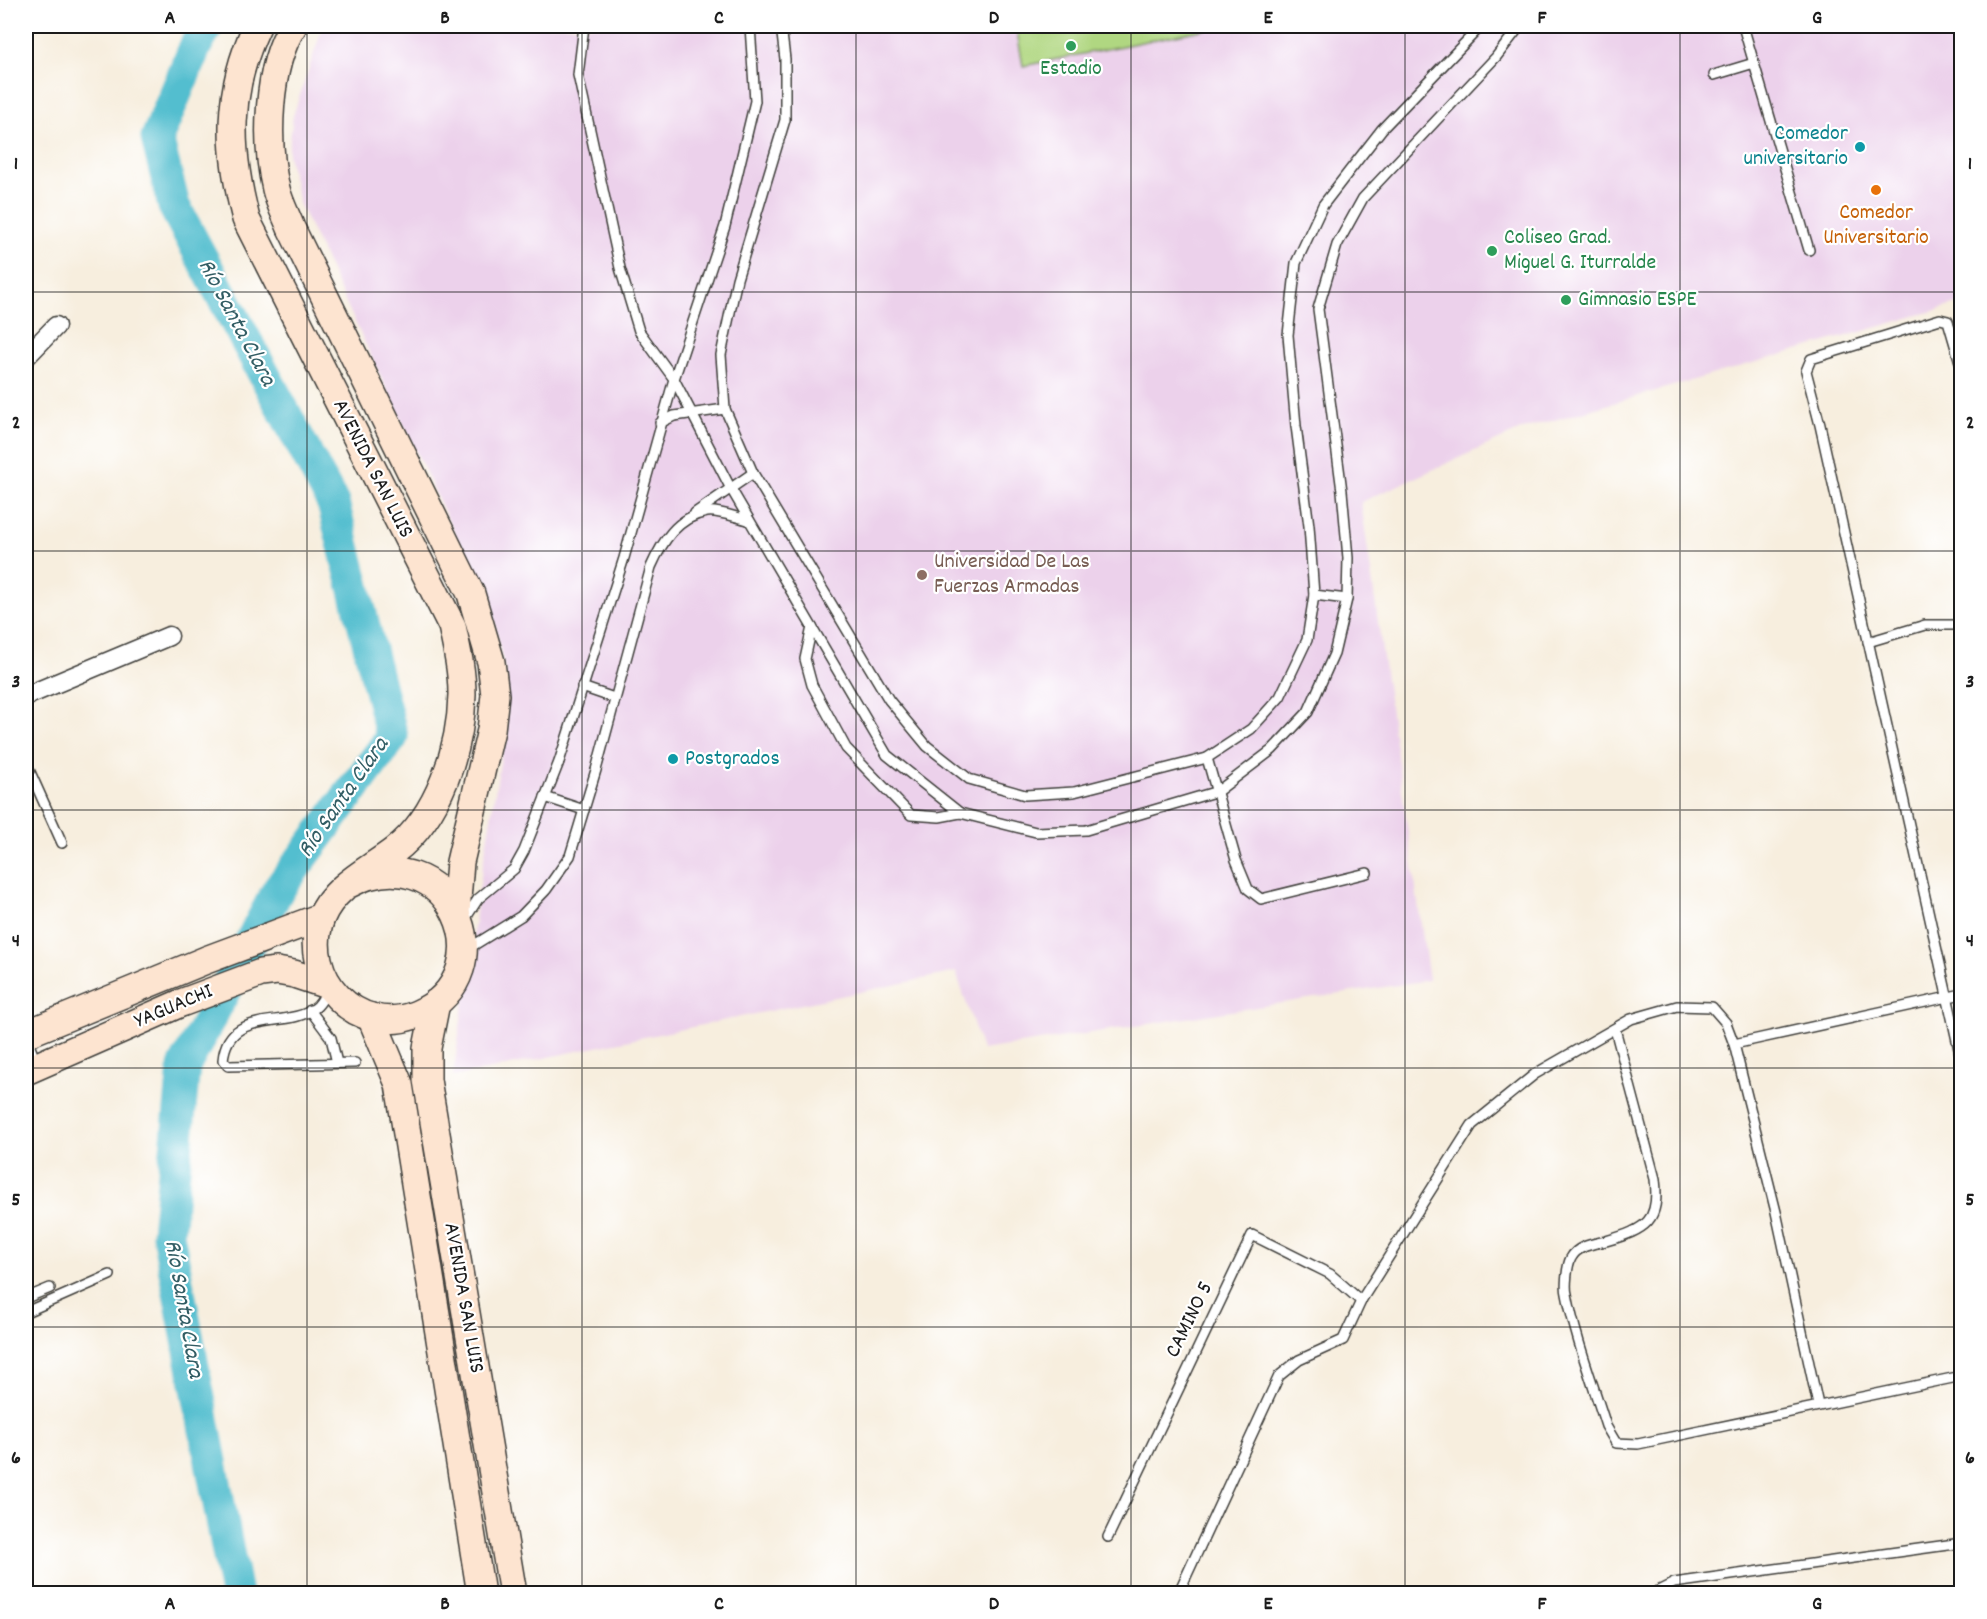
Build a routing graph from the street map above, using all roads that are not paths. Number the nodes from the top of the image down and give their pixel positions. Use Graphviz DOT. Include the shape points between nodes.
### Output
graph roads {
  1 [pos="257,26"];
  2 [pos="293,26"];
  3 [pos="584,26"];
  4 [pos="750,26"];
  5 [pos="781,26"];
  6 [pos="1481,26"];
  7 [pos="1520,26"];
  8 [pos="1743,26"];
  9 [pos="1754,63"];
  10 [pos="1714,75"];
  11 [pos="1809,250"];
  12 [pos="56,326"];
  13 [pos="26,357"];
  14 [pos="1962,369"];
  15 [pos="674,378"];
  16 [pos="725,409"];
  17 [pos="690,413"];
  18 [pos="660,423"];
  19 [pos="753,473"];
  20 [pos="730,487"];
  21 [pos="749,520"];
  22 [pos="679,525"];
  23 [pos="1314,595"];
  24 [pos="1347,599"];
  25 [pos="1962,625"];
  26 [pos="812,627"];
  27 [pos="169,636"];
  28 [pos="1868,642"];
  29 [pos="582,687"];
  30 [pos="26,696"];
  31 [pos="614,698"];
  32 [pos="1207,758"];
  33 [pos="26,763"];
  34 [pos="1218,791"];
  35 [pos="545,797"];
  36 [pos="584,810"];
  37 [pos="960,813"];
  38 [pos="62,843"];
  39 [pos="1367,873"];
  40 [pos="347,885"];
  41 [pos="321,917"];
  42 [pos="460,930"];
  43 [pos="328,987"];
  44 [pos="1962,994"];
  45 [pos="1946,997"];
  46 [pos="436,1003"];
  47 [pos="310,1010"];
  48 [pos="371,1017"];
  49 [pos="1615,1029"];
  50 [pos="26,1034"];
  51 [pos="1734,1044"];
  52 [pos="28,1062"];
  53 [pos="337,1063"];
  54 [pos="355,1063"];
  55 [pos="1962,1064"];
  56 [pos="110,1275"];
  57 [pos="50,1288"];
  58 [pos="26,1298"];
  59 [pos="1361,1300"];
  60 [pos="26,1312"];
  61 [pos="1962,1376"];
  62 [pos="1818,1405"];
  63 [pos="1108,1537"];
  64 [pos="1962,1543"];
  65 [pos="482,1593"];
  66 [pos="513,1593"];
  67 [pos="1178,1593"];
  68 [pos="1652,1593"];
  1 -- 40 [label="street, AVENIDA SAN LUIS" via="235,87 233,116 234,169 246,219 452,626 459,660 462,694 458,730 451,765 429,810 397,849"];
  2 -- 42 [label="street, AVENIDA SAN LUIS" via="279,60 273,92 269,142 276,190 291,228 471,594 491,662 495,695 491,730 460,862"];
  3 -- 15 [label="lane" via="578,75 620,268 639,331"];
  4 -- 15 [label="lane" via="755,101 725,226"];
  5 -- 16 [label="lane" via="786,59 784,120 737,279 721,355"];
  6 -- 23 [label="lane" via="1382,129 1357,161 1323,205 1296,263 1288,335"];
  7 -- 24 [label="lane" via="1496,57 1364,198 1337,245 1318,309 1342,491"];
  8 -- 9 [label="lane"];
  9 -- 10 [label="lane"];
  9 -- 11 [label="lane"];
  12 -- 13 [label="street"];
  14 -- 28 [label="lane" via="1951,328 1940,318 1811,359 1806,371"];
  15 -- 17 [label="lane"];
  15 -- 18 [label="lane"];
  16 -- 17 [label="lane"];
  16 -- 19 [label="lane"];
  17 -- 18 [label="lane"];
  17 -- 20 [label="lane"];
  18 -- 29 [label="lane" via="624,558"];
  19 -- 20 [label="lane"];
  19 -- 32 [label="lane" via="889,700 927,746 969,778 1025,795 1074,792"];
  20 -- 21 [label="lane"];
  20 -- 22 [label="lane"];
  21 -- 22 [label="lane" via="707,512"];
  21 -- 26 [label="lane"];
  22 -- 31 [label="lane" via="662,541 651,567"];
  23 -- 24 [label="lane"];
  23 -- 32 [label="lane" via="1307,640 1280,697 1251,729"];
  24 -- 34 [label="lane" via="1334,654 1308,712 1272,750"];
  25 -- 28 [label="lane" via="1925,625"];
  26 -- 37 [label="lane" via="887,755"];
  26 -- 37 [label="lane" via="805,659 812,685 846,748 911,815 939,817"];
  27 -- 30 [label="street"];
  28 -- 45 [label="lane"];
  29 -- 31 [label="lane"];
  29 -- 35 [label="lane"];
  31 -- 36 [label="lane"];
  32 -- 34 [label="lane"];
  33 -- 38 [label="lane"];
  34 -- 37 [label="lane" via="1086,830 1036,832"];
  34 -- 39 [label="lane" via="1236,860 1248,889 1261,898"];
  35 -- 36 [label="lane"];
  35 -- 42 [label="lane" via="514,869 478,899"];
  36 -- 42 [label="lane" via="570,856 521,916"];
  40 -- 41 [label="street"];
  40 -- 42 [label="street" via="381,872 416,876 446,897"];
  41 -- 43 [label="street" via="316,940 318,963"];
  41 -- 50 [label="street, YAGUACHI"];
  42 -- 46 [label="street" via="454,980"];
  43 -- 47 [label="lane"];
  43 -- 48 [label="street" via="348,1007"];
  43 -- 52 [label="street, YAGUACHI" via="277,971 247,977"];
  44 -- 45 [label="lane"];
  45 -- 51 [label="lane"];
  45 -- 55 [label="lane"];
  46 -- 48 [label="street" via="416,1015 394,1019"];
  46 -- 66 [label="street, AVENIDA SAN LUIS" via="427,1048 426,1080"];
  47 -- 53 [label="lane" via="331,1038"];
  47 -- 53 [label="lane" via="252,1023 240,1030 224,1050 223,1060 228,1066"];
  48 -- 65 [label="street, AVENIDA SAN LUIS" via="399,1084"];
  49 -- 51 [label="lane" via="1631,1019 1677,1006 1712,1006 1726,1023"];
  49 -- 59 [label="lane" via="1535,1074 1472,1125"];
  49 -- 62 [label="lane" via="1658,1203 1653,1217 1641,1226 1586,1245 1571,1258 1566,1292 1606,1426 1616,1443 1638,1444"];
  51 -- 62 [label="lane"];
  53 -- 54 [label="lane"];
  56 -- 60 [label="lane"];
  57 -- 58 [label="lane"];
  59 -- 63 [label="lane, CAMINO 5" via="1330,1274 1252,1235"];
  59 -- 67 [label="lane" via="1343,1340 1299,1360 1279,1376"];
  61 -- 62 [label="lane"];
  64 -- 68 [label="lane" via="1674,1583"];
}
